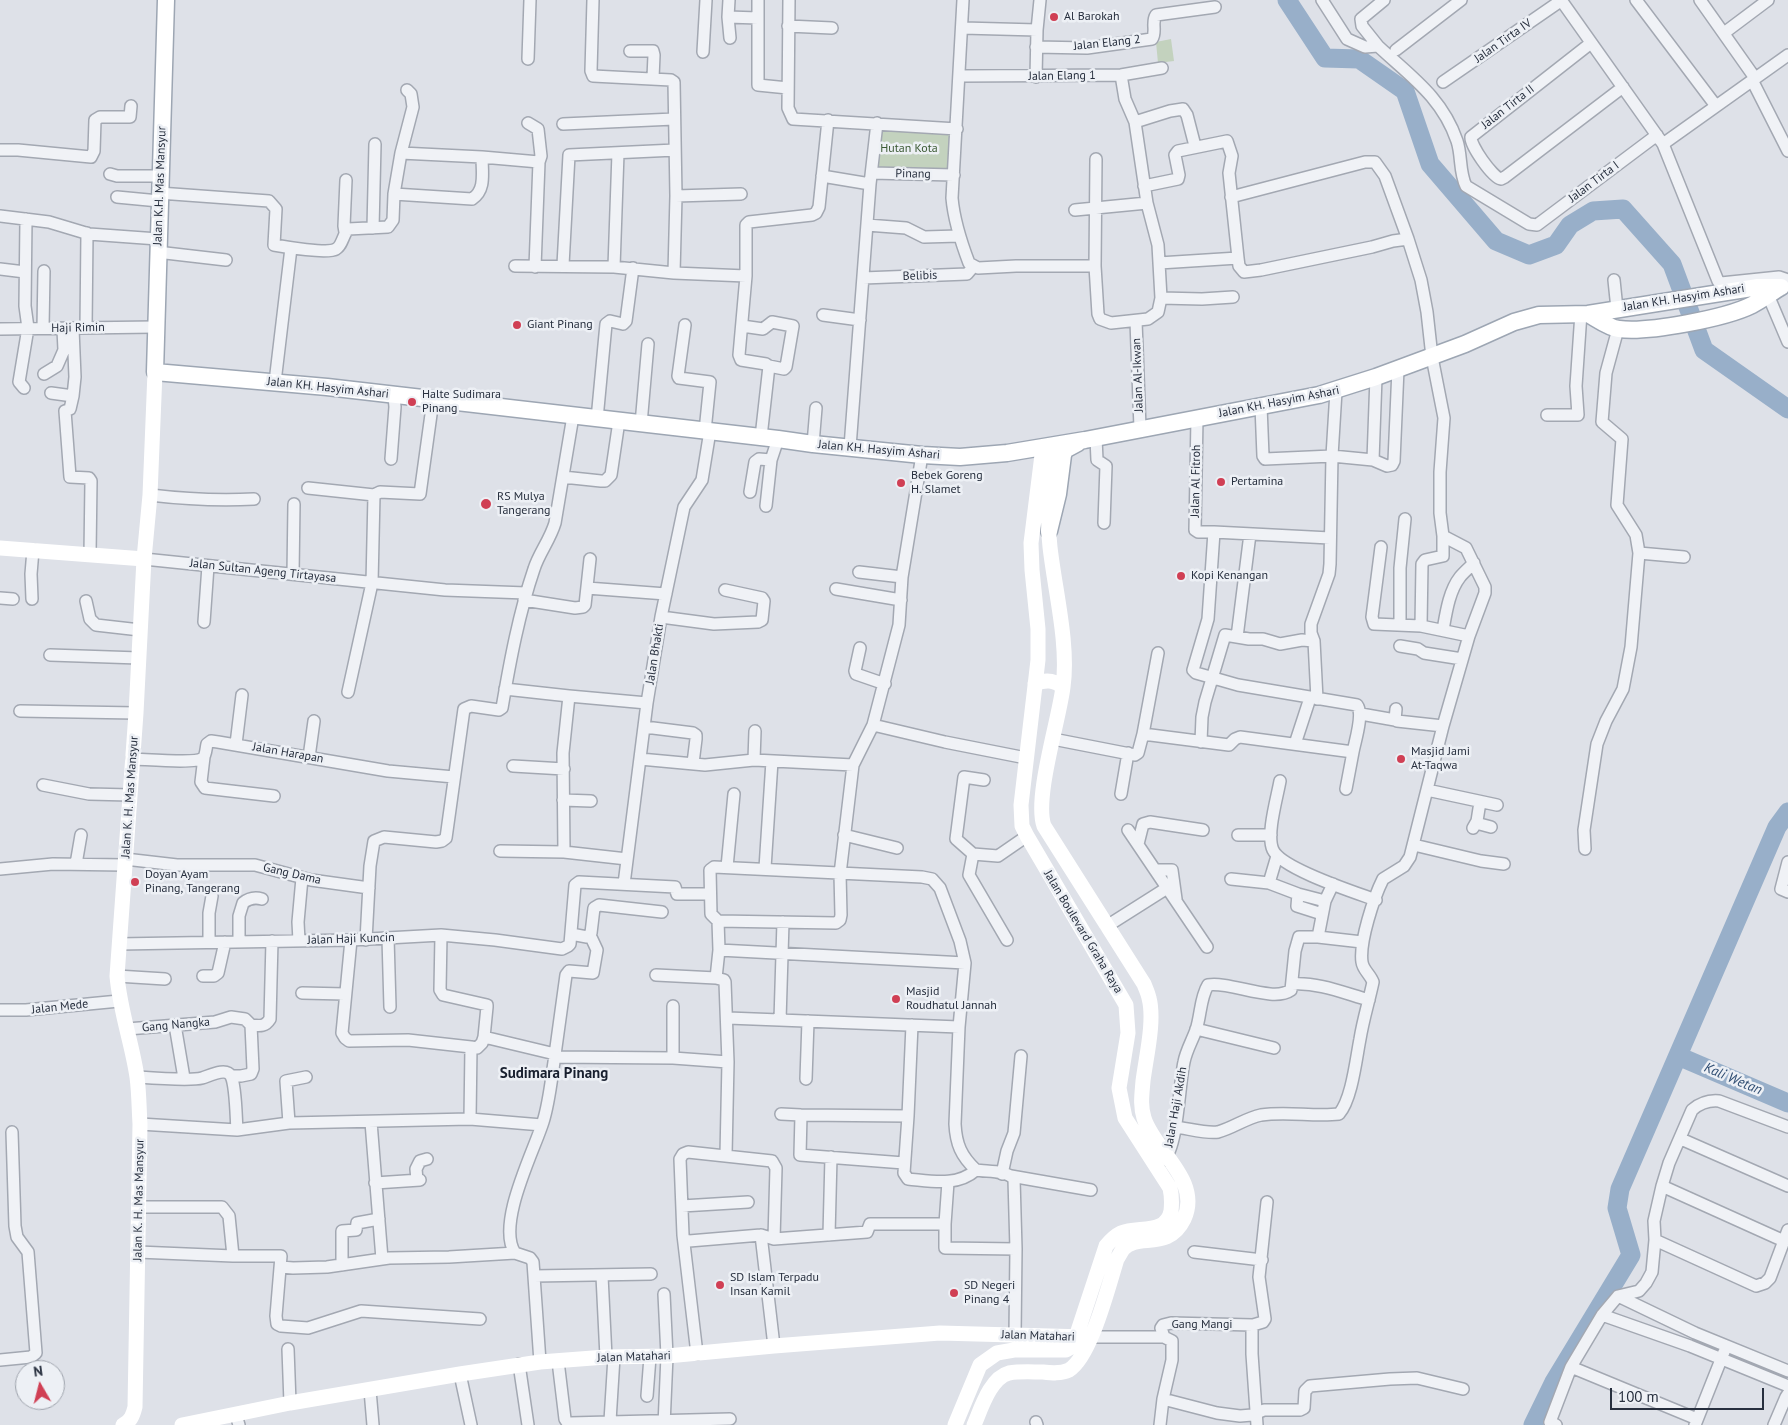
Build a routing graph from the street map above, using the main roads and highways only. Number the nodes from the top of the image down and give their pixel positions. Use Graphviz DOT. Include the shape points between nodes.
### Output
graph roads {
  1 [pos="166,0"];
  2 [pos="1781,286"];
  3 [pos="1585,314"];
  4 [pos="154,372"];
  5 [pos="1090,439"];
  6 [pos="1049,446"];
  7 [pos="1049,531"];
  8 [pos="0,548"];
  9 [pos="144,559"];
  10 [pos="1065,658"];
  11 [pos="1038,660"];
  12 [pos="1036,684"];
  13 [pos="1064,687"];
  14 [pos="1107,926"];
  15 [pos="1087,939"];
  16 [pos="1084,1337"];
  17 [pos="237,1420"];
  18 [pos="127,1424"];
  19 [pos="182,1425"];
  20 [pos="955,1425"];
  21 [pos="974,1425"];
  1 -- 4 [label="main road, Jalan K.H. Mas Mansyur"];
  2 -- 3 [label="main road, Jalan KH. Hasyim Ashari" via="1758,286"];
  2 -- 3 [label="main road, Jalan KH. Hasyim Ashari" via="1753,305 1720,316 1645,330 1618,329"];
  3 -- 5 [label="main road, Jalan KH. Hasyim Ashari" via="1539,315 1514,322 1432,357 1336,391"];
  4 -- 6 [label="main road, Jalan KH. Hasyim Ashari" via="535,410 922,455 978,456"];
  4 -- 9 [label="main road, Jalan K. H. Mas Mansyur" via="150,494"];
  5 -- 6 [label="main road, Jalan KH. Hasyim Ashari"];
  5 -- 7 [label="main road" via="1070,446 1062,455 1058,494"];
  6 -- 7 [label="main road, Jalan Boulevard Graha Raya"];
  6 -- 11 [label="main road, Jalan Boulevard Graha Raya" via="1032,543"];
  7 -- 10 [label="main road, Jalan Boulevard Graha Raya"];
  8 -- 9 [label="main road, Jalan Sultan Ageng Tirtayasa"];
  9 -- 18 [label="main road, Jalan K. H. Mas Mansyur" via="117,976 119,1001 137,1077 140,1124 135,1407"];
  10 -- 11 [label="main road" via="1052,665"];
  10 -- 13 [label="main road, Jalan Boulevard Graha Raya"];
  11 -- 12 [label="main road, Jalan Boulevard Graha Raya"];
  12 -- 13 [label="main road" via="1050,681"];
  12 -- 15 [label="main road, Jalan Boulevard Graha Raya" via="1020,816 1027,836"];
  13 -- 14 [label="main road, Jalan Boulevard Graha Raya" via="1041,817"];
  14 -- 15 [label="main road"];
  14 -- 16 [label="main road, Jalan Boulevard Graha Raya" via="1150,999 1151,1020 1140,1104 1144,1120 1179,1172 1188,1201 1183,1220 1167,1238 1131,1243 1123,1249"];
  15 -- 16 [label="main road, Jalan Boulevard Graha Raya" via="1126,1005 1128,1033 1119,1088 1124,1118 1170,1188 1173,1200 1169,1219 1163,1226 1122,1233 1106,1246"];
  16 -- 17 [label="main road, Jalan Matahari" via="940,1334 697,1354 558,1360 290,1404"];
  16 -- 20 [label="main road" via="1066,1350 997,1353 980,1365"];
  16 -- 21 [label="main road, Jalan Boulevard Graha Raya" via="1080,1358 1070,1369 1061,1373 1007,1373 990,1387"];
  17 -- 19 [label="main road, Jalan Matahari"];
}
